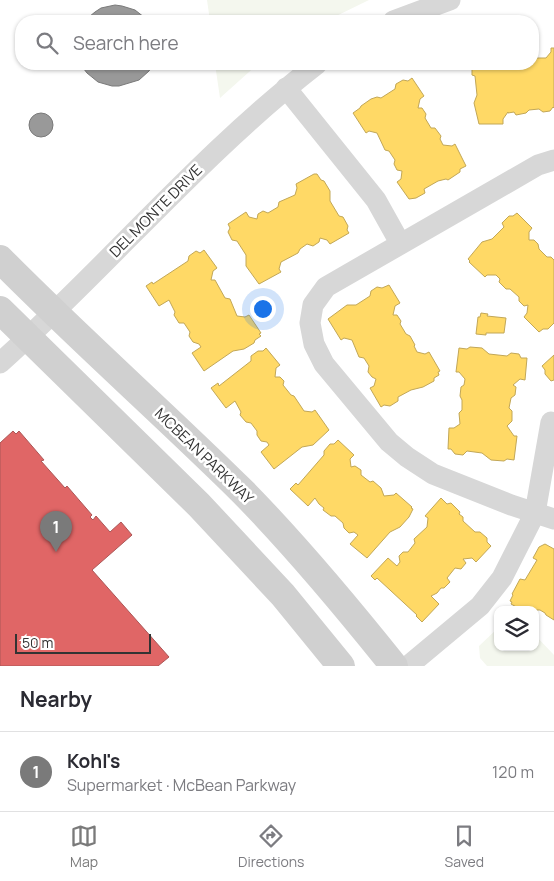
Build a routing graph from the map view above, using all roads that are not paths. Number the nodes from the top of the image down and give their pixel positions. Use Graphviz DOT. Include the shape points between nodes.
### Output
graph roads {
  1 [pos="450,0"];
  2 [pos="409,15"];
  3 [pos="309,70"];
  4 [pos="286,88"];
  5 [pos="554,160"];
  6 [pos="400,243"];
  7 [pos="0,259"];
  8 [pos="0,310"];
  9 [pos="52,312"];
  10 [pos="28,336"];
  11 [pos="0,363"];
  12 [pos="551,422"];
  13 [pos="544,516"];
  14 [pos="341,666"];
  15 [pos="394,666"];
  16 [pos="408,666"];
  1 -- 2 [label="street"];
  3 -- 4 [label="street, DEL MONTE DRIVE"];
  4 -- 6 [label="street" via="376,200"];
  4 -- 9 [label="street, DEL MONTE DRIVE"];
  5 -- 6 [label="street" via="538,165"];
  6 -- 13 [label="street" via="326,287 313,305 310,323 317,351 324,364 389,442 407,458 433,474"];
  7 -- 9 [label="main road, MCBEAN PARKWAY"];
  8 -- 10 [label="main road"];
  9 -- 10 [label="street, DEL MONTE DRIVE"];
  9 -- 15 [label="main road, MCBEAN PARKWAY" via="243,493 336,594"];
  10 -- 11 [label="street, DEL MONTE DRIVE"];
  10 -- 14 [label="main road" via="200,505 283,595"];
  12 -- 13 [label="street"];
  13 -- 16 [label="street" via="480,606"];
}
